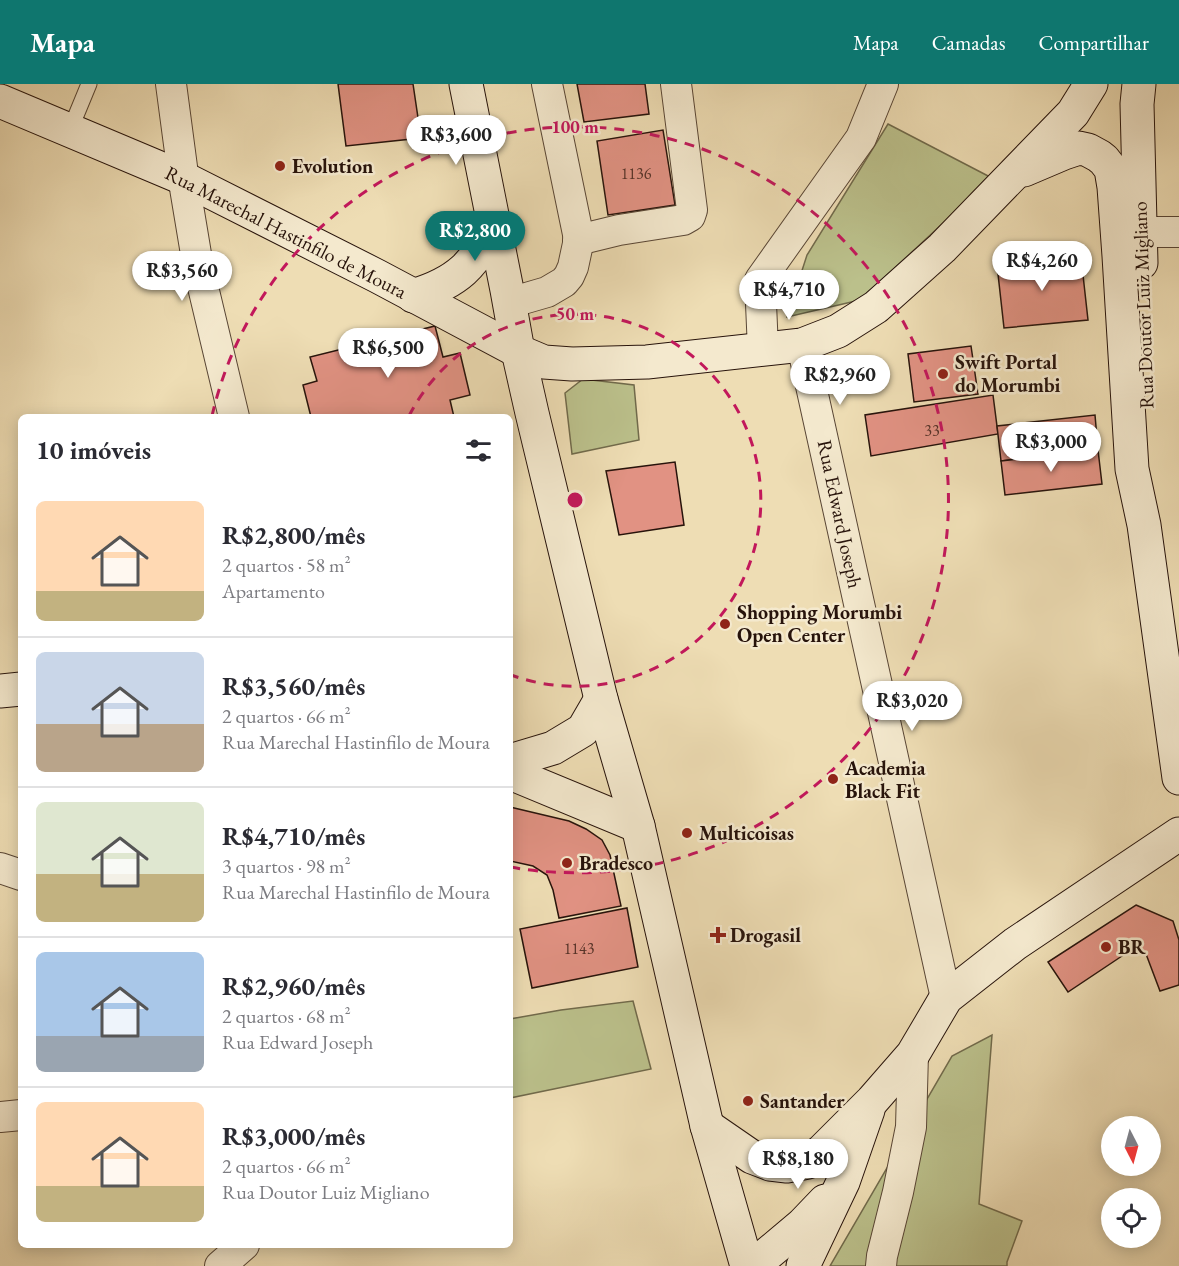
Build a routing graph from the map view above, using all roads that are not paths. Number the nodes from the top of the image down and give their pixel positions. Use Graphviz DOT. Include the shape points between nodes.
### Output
graph roads {
  1 [pos="171,84"];
  2 [pos="466,84"];
  3 [pos="547,84"];
  4 [pos="676,84"];
  5 [pos="883,84"];
  6 [pos="1091,84"];
  7 [pos="1140,84"];
  8 [pos="83,88"];
  9 [pos="0,100"];
  10 [pos="70,130"];
  11 [pos="1010,176"];
  12 [pos="183,178"];
  13 [pos="493,223"];
  14 [pos="1128,227"];
  15 [pos="1179,232"];
  16 [pos="578,240"];
  17 [pos="413,296"];
  18 [pos="509,303"];
  19 [pos="469,325"];
  20 [pos="802,345"];
  21 [pos="763,350"];
  22 [pos="518,351"];
  23 [pos="532,412"];
  24 [pos="233,414"];
  25 [pos="18,689"];
  26 [pos="0,692"];
  27 [pos="601,699"];
  28 [pos="513,760"];
  29 [pos="513,774"];
  30 [pos="1179,778"];
  31 [pos="638,826"];
  32 [pos="1179,834"];
  33 [pos="0,868"];
  34 [pos="18,874"];
  35 [pos="946,998"];
  36 [pos="913,1054"];
  37 [pos="872,1101"];
  38 [pos="18,1114"];
  39 [pos="0,1117"];
  40 [pos="707,1126"];
  41 [pos="843,1182"];
  42 [pos="241,1248"];
  43 [pos="220,1266"];
  44 [pos="747,1266"];
  45 [pos="753,1266"];
  46 [pos="802,1266"];
  47 [pos="880,1266"];
  1 -- 12 [label="street"];
  2 -- 13 [label="main road"];
  3 -- 16 [label="street"];
  4 -- 16 [label="street" via="690,216"];
  5 -- 21 [label="street" via="861,138 760,280"];
  6 -- 11 [label="main road" via="1073,113"];
  7 -- 14 [label="main road, Rua Doutor Luiz Migliano"];
  8 -- 10 [label="lane"];
  9 -- 10 [label="main road, Rua Marechal Hastinfilo de Moura"];
  10 -- 12 [label="main road, Rua Marechal Hastinfilo de Moura"];
  11 -- 14 [label="main road, Rua Doutor Luiz Migliano" via="1079,148 1088,150 1104,159 1111,169"];
  11 -- 20 [label="main road, Rua Marechal Hastinfilo de Moura" via="942,248 876,307 838,331"];
  12 -- 17 [label="main road, Rua Marechal Hastinfilo de Moura"];
  12 -- 24 [label="street" via="198,266"];
  13 -- 17 [label="main road" via="476,257 462,271 448,282"];
  13 -- 18 [label="main road"];
  14 -- 15 [label="street"];
  14 -- 30 [label="main road, Rua Doutor Luiz Migliano" via="1132,469 1144,525"];
  16 -- 18 [label="street" via="573,267 564,282 547,292"];
  17 -- 19 [label="main road, Rua Marechal Hastinfilo de Moura"];
  18 -- 22 [label="main road"];
  19 -- 22 [label="main road, Rua Marechal Hastinfilo de Moura"];
  19 -- 23 [label="main road" via="505,366"];
  20 -- 21 [label="main road, Rua Marechal Hastinfilo de Moura"];
  20 -- 35 [label="street, Rua Edward Joseph"];
  21 -- 22 [label="main road, Rua Marechal Hastinfilo de Moura" via="647,362 572,364 544,362"];
  22 -- 23 [label="main road"];
  23 -- 27 [label="main road"];
  25 -- 26 [label="main road"];
  27 -- 28 [label="main road" via="582,730 553,748"];
  27 -- 31 [label="main road"];
  29 -- 31 [label="main road"];
  31 -- 40 [label="main road"];
  32 -- 35 [label="main road" via="1015,944"];
  33 -- 34 [label="street"];
  35 -- 36 [label="main road"];
  36 -- 37 [label="main road"];
  36 -- 47 [label="street" via="911,1127"];
  37 -- 40 [label="main road" via="808,1162 787,1166 752,1157"];
  37 -- 41 [label="main road"];
  38 -- 39 [label="street"];
  40 -- 44 [label="main road"];
  41 -- 45 [label="main road" via="802,1225"];
  41 -- 46 [label="main road"];
  42 -- 43 [label="street"];
}
